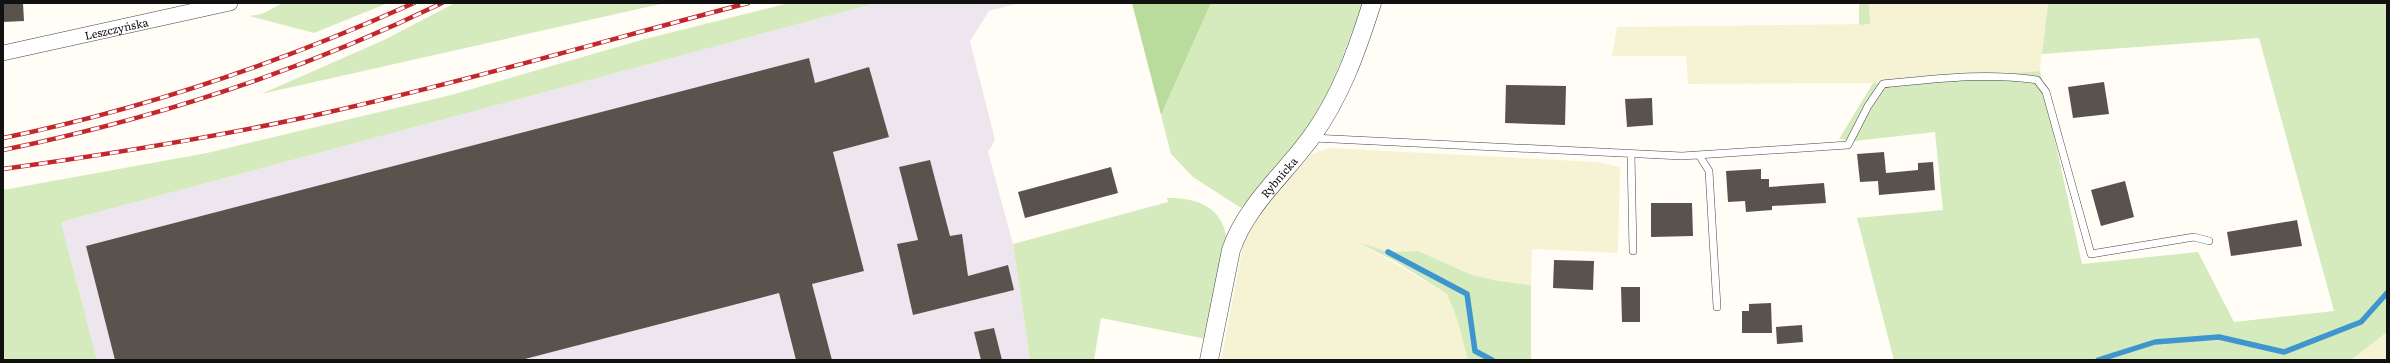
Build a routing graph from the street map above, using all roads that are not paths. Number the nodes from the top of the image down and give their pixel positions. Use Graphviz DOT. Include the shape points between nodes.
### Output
graph roads {
  1 [pos="1372,3"];
  2 [pos="222,4"];
  3 [pos="3,53"];
  4 [pos="1311,138"];
  5 [pos="1631,154"];
  6 [pos="1699,155"];
  7 [pos="2208,241"];
  8 [pos="1633,251"];
  9 [pos="1717,307"];
  10 [pos="1209,360"];
  1 -- 4 [label="street, Rybnicka" via="1340,89"];
  2 -- 3 [label="street, Leszczyńska"];
  4 -- 5 [label="lane"];
  4 -- 10 [label="street, Rybnicka" via="1256,202 1236,236"];
  5 -- 6 [label="lane"];
  5 -- 8 [label="lane"];
  6 -- 7 [label="lane" via="1848,145 1868,106 1883,84 1947,78 2019,77 2037,80 2048,99 2091,254 2194,237"];
  6 -- 9 [label="lane" via="1709,171"];
}
